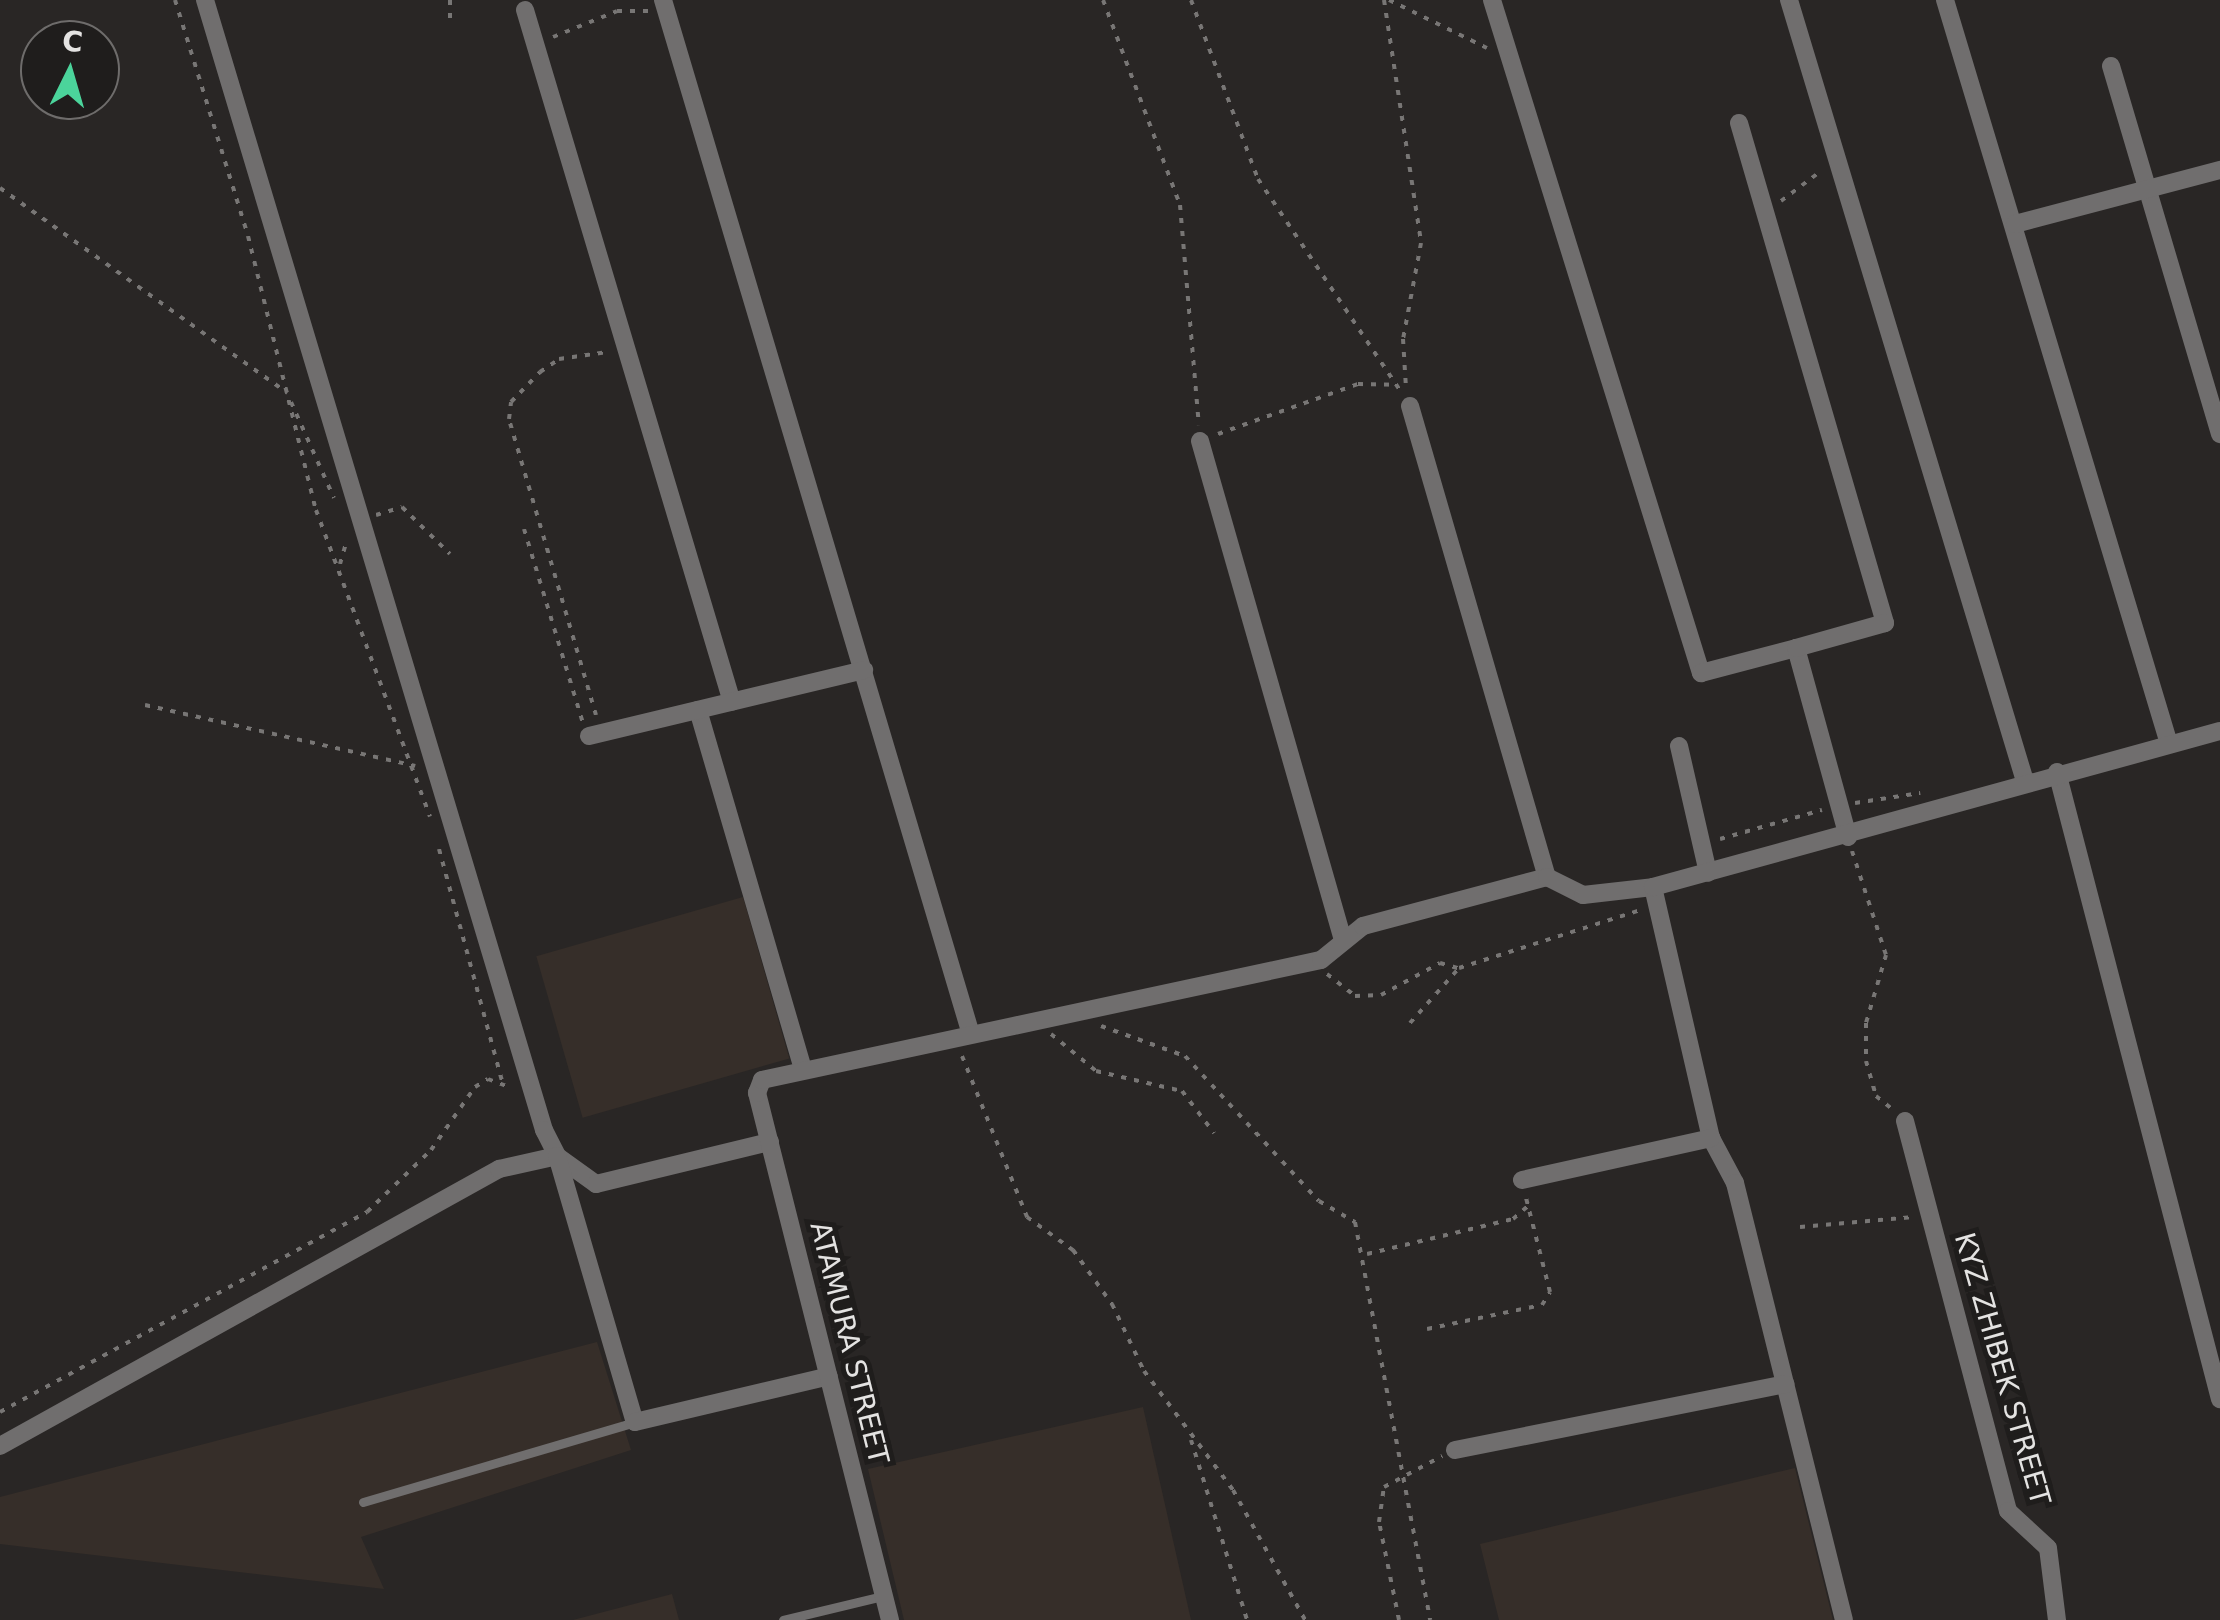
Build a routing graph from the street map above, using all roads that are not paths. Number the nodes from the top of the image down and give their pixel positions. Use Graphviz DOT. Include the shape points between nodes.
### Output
graph roads {
  1 [pos="205,0"];
  2 [pos="1492,0"];
  3 [pos="1789,0"];
  4 [pos="1945,0"];
  5 [pos="665,7"];
  6 [pos="525,10"];
  7 [pos="2111,66"];
  8 [pos="1739,123"];
  9 [pos="2220,170"];
  10 [pos="2150,189"];
  11 [pos="2015,224"];
  12 [pos="1410,406"];
  13 [pos="2220,434"];
  14 [pos="1200,440"];
  15 [pos="1796,648"];
  16 [pos="864,670"];
  17 [pos="732,702"];
  18 [pos="698,710"];
  19 [pos="2220,731"];
  20 [pos="598,734"];
  21 [pos="2168,744"];
  22 [pos="1679,746"];
  23 [pos="2057,772"];
  24 [pos="2025,781"];
  25 [pos="1848,837"];
  26 [pos="1708,873"];
  27 [pos="1547,877"];
  28 [pos="1655,896"];
  29 [pos="1343,940"];
  30 [pos="970,1031"];
  31 [pos="803,1070"];
  32 [pos="1905,1120"];
  33 [pos="1711,1138"];
  34 [pos="770,1142"];
  35 [pos="557,1156"];
  36 [pos="1522,1180"];
  37 [pos="829,1376"];
  38 [pos="1785,1384"];
  39 [pos="2220,1399"];
  40 [pos="635,1422"];
  41 [pos="0,1446"];
  42 [pos="1455,1450"];
  43 [pos="364,1502"];
  44 [pos="884,1596"];
  45 [pos="783,1620"];
  46 [pos="890,1620"];
  47 [pos="1844,1620"];
  48 [pos="2057,1620"];
  1 -- 35 [label="street" via="538,1111"];
  2 -- 15 [label="street" via="1701,673"];
  3 -- 24 [label="street"];
  4 -- 11 [label="street"];
  5 -- 16 [label="street"];
  6 -- 17 [label="street"];
  7 -- 10 [label="street"];
  8 -- 15 [label="street" via="1886,623"];
  9 -- 10 [label="street"];
  10 -- 11 [label="street"];
  10 -- 13 [label="street"];
  11 -- 21 [label="street"];
  12 -- 27 [label="street"];
  14 -- 29 [label="street"];
  15 -- 25 [label="street"];
  16 -- 17 [label="street"];
  16 -- 30 [label="street"];
  17 -- 18 [label="street"];
  18 -- 20 [label="street"];
  18 -- 31 [label="street"];
  19 -- 21 [label="street"];
  21 -- 23 [label="street"];
  22 -- 26 [label="street"];
  23 -- 24 [label="street"];
  23 -- 39 [label="street"];
  24 -- 25 [label="street"];
  25 -- 26 [label="street"];
  26 -- 28 [label="street"];
  27 -- 28 [label="street" via="1583,895"];
  27 -- 29 [label="street" via="1363,926"];
  28 -- 33 [label="street"];
  29 -- 30 [label="street" via="1321,960"];
  30 -- 31 [label="street"];
  31 -- 34 [label="street, ATAMURA STREET" via="762,1080"];
  32 -- 48 [label="street, KYZ ZHIBEK STREET" via="2008,1511 2048,1548"];
  33 -- 36 [label="street"];
  33 -- 38 [label="street" via="1735,1183"];
  34 -- 35 [label="street" via="596,1184"];
  34 -- 37 [label="street, ATAMURA STREET"];
  35 -- 40 [label="street"];
  35 -- 41 [label="street" via="499,1169"];
  37 -- 40 [label="street"];
  37 -- 44 [label="street, ATAMURA STREET"];
  38 -- 42 [label="street"];
  38 -- 47 [label="street"];
  40 -- 43 [label="lane"];
  44 -- 45 [label="lane"];
  44 -- 46 [label="street, ATAMURA STREET"];
}
